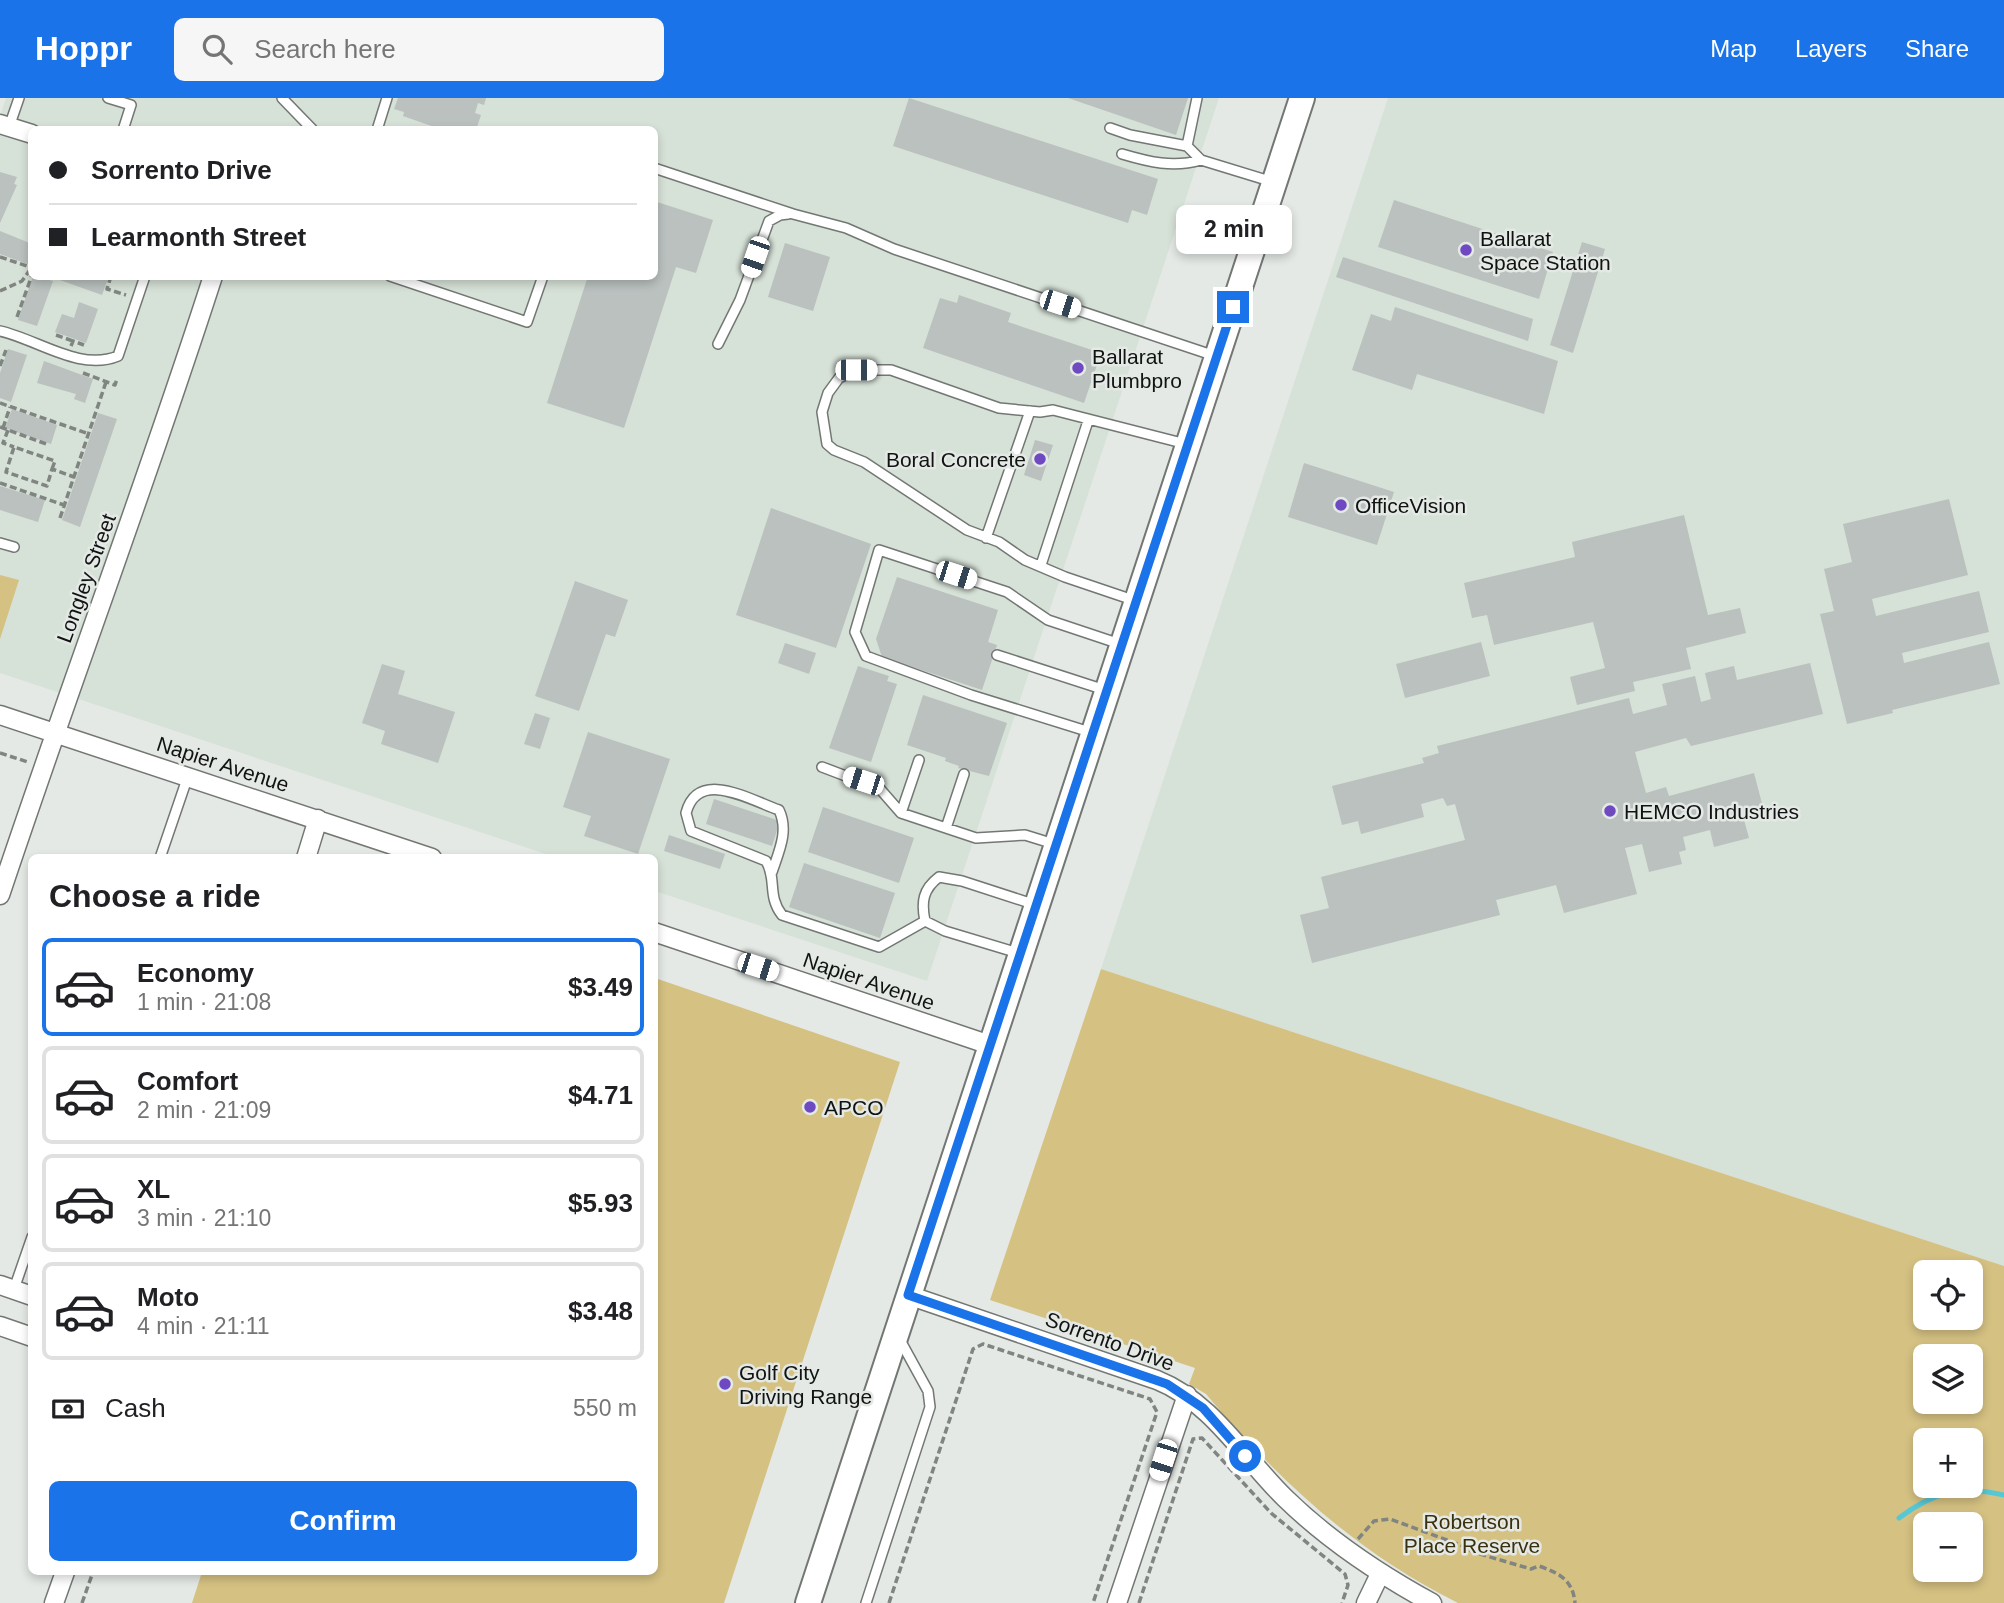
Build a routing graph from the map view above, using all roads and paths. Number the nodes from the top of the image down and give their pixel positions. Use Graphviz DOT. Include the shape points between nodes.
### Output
graph roads {
  1 [pos="19,98"];
  2 [pos="108,98"];
  3 [pos="282,98"];
  4 [pos="387,98"];
  5 [pos="1197,98"];
  6 [pos="1302,98"];
  7 [pos="5,126"];
  8 [pos="124,126"];
  9 [pos="309,126"];
  10 [pos="378,126"];
  11 [pos="1110,128"];
  12 [pos="28,133"];
  13 [pos="1186,146"];
  14 [pos="1122,153"];
  15 [pos="1201,160"];
  16 [pos="658,169"];
  17 [pos="1274,183"];
  18 [pos="793,214"];
  19 [pos="0,257"];
  20 [pos="28,266"];
  21 [pos="28,272"];
  22 [pos="30,280"];
  23 [pos="110,280"];
  24 [pos="144,280"];
  25 [pos="212,280"];
  26 [pos="402,280"];
  27 [pos="542,280"];
  28 [pos="0,291"];
  29 [pos="137,299"];
  30 [pos="17,317"];
  31 [pos="0,331"];
  32 [pos="56,335"];
  33 [pos="73,341"];
  34 [pos="718,344"];
  35 [pos="6,350"];
  36 [pos="1217,356"];
  37 [pos="0,366"];
  38 [pos="73,370"];
  39 [pos="117,379"];
  40 [pos="106,382"];
  41 [pos="0,403"];
  42 [pos="10,406"];
  43 [pos="1030,411"];
  44 [pos="1088,421"];
  45 [pos="4,428"];
  46 [pos="89,434"];
  47 [pos="1188,444"];
  48 [pos="49,445"];
  49 [pos="14,447"];
  50 [pos="52,469"];
  51 [pos="74,477"];
  52 [pos="24,478"];
  53 [pos="0,483"];
  54 [pos="20,490"];
  55 [pos="64,505"];
  56 [pos="60,518"];
  57 [pos="986,538"];
  58 [pos="0,542"];
  59 [pos="14,547"];
  60 [pos="1041,565"];
  61 [pos="1136,601"];
  62 [pos="1122,645"];
  63 [pos="997,654"];
  64 [pos="1107,690"];
  65 [pos="0,715"];
  66 [pos="54,733"];
  67 [pos="1093,733"];
  68 [pos="0,754"];
  69 [pos="919,760"];
  70 [pos="43,767"];
  71 [pos="822,767"];
  72 [pos="964,774"];
  73 [pos="188,776"];
  74 [pos="901,813"];
  75 [pos="318,819"];
  76 [pos="946,828"];
  77 [pos="1056,845"];
  78 [pos="161,854"];
  79 [pos="307,854"];
  80 [pos="420,854"];
  81 [pos="772,872"];
  82 [pos="0,895"];
  83 [pos="1036,905"];
  84 [pos="925,921"];
  85 [pos="658,933"];
  86 [pos="1020,953"];
  87 [pos="990,1045"];
  88 [pos="28,1245"];
  89 [pos="7,1287"];
  90 [pos="28,1295"];
  91 [pos="908,1295"];
  92 [pos="0,1326"];
  93 [pos="28,1336"];
  94 [pos="898,1336"];
  95 [pos="1187,1395"];
  96 [pos="1350,1552"];
  97 [pos="1380,1574"];
  98 [pos="64,1575"];
  99 [pos="92,1575"];
  100 [pos="54,1603"];
  101 [pos="82,1603"];
  102 [pos="808,1603"];
  103 [pos="866,1603"];
  104 [pos="888,1603"];
  105 [pos="1093,1603"];
  106 [pos="1117,1603"];
  107 [pos="1139,1603"];
  108 [pos="1342,1603"];
  109 [pos="1366,1603"];
  110 [pos="1432,1603"];
  111 [pos="1575,1603"];
  1 -- 7 [label="lane"];
  2 -- 8 [label="lane" via="131,106"];
  3 -- 9 [label="lane"];
  4 -- 10 [label="lane"];
  5 -- 13 [label="lane"];
  6 -- 17 [label="street"];
  7 -- 12 [label="street"];
  11 -- 13 [label="lane"];
  13 -- 15 [label="lane"];
  14 -- 15 [label="lane" via="1182,165"];
  15 -- 17 [label="lane"];
  16 -- 18 [label="lane"];
  17 -- 36 [label="street"];
  18 -- 34 [label="lane" via="769,222"];
  18 -- 36 [label="lane" via="846,228 894,249"];
  19 -- 20 [label="path"];
  21 -- 28 [label="path" via="22,281"];
  22 -- 30 [label="path"];
  23 -- 29 [label="path" via="107,289"];
  24 -- 29 [label="lane"];
  25 -- 66 [label="street, Longley Street" via="169,414"];
  26 -- 27 [label="lane" via="527,322"];
  29 -- 31 [label="lane" via="118,356 111,359 83,360"];
  32 -- 33 [label="path"];
  35 -- 37 [label="path"];
  36 -- 47 [label="street"];
  38 -- 40 [label="path"];
  39 -- 40 [label="path" via="115,384"];
  40 -- 46 [label="path"];
  41 -- 42 [label="path"];
  42 -- 45 [label="path"];
  42 -- 46 [label="path"];
  43 -- 44 [label="lane" via="1053,410"];
  43 -- 57 [label="lane"];
  43 -- 57 [label="lane" via="972,401 891,370 856,370 839,378 828,393 822,412 827,444"];
  44 -- 47 [label="lane"];
  44 -- 60 [label="lane"];
  45 -- 48 [label="path"];
  45 -- 49 [label="path" via="3,443"];
  46 -- 51 [label="path"];
  47 -- 61 [label="street"];
  49 -- 50 [label="path" via="55,461"];
  49 -- 52 [label="path" via="6,472"];
  50 -- 51 [label="path"];
  50 -- 52 [label="path" via="47,485"];
  51 -- 55 [label="path"];
  52 -- 54 [label="path"];
  53 -- 54 [label="path"];
  54 -- 55 [label="path"];
  55 -- 56 [label="path"];
  57 -- 60 [label="lane"];
  58 -- 59 [label="lane"];
  60 -- 61 [label="lane"];
  61 -- 62 [label="street"];
  62 -- 64 [label="street"];
  62 -- 67 [label="lane" via="1048,620 1007,592 879,550 855,632 866,656"];
  63 -- 64 [label="lane"];
  64 -- 67 [label="street"];
  65 -- 66 [label="street, Napier Avenue"];
  66 -- 70 [label="street, Longley Street"];
  66 -- 73 [label="street, Napier Avenue"];
  67 -- 77 [label="street"];
  68 -- 70 [label="path"];
  69 -- 74 [label="lane"];
  70 -- 82 [label="street, Longley Street"];
  71 -- 74 [label="lane" via="880,789"];
  72 -- 76 [label="lane"];
  73 -- 75 [label="street, Napier Avenue"];
  73 -- 78 [label="lane"];
  74 -- 76 [label="lane"];
  75 -- 79 [label="street"];
  75 -- 80 [label="street, Napier Avenue"];
  76 -- 77 [label="lane" via="976,838 1026,835"];
  77 -- 83 [label="street"];
  81 -- 81 [label="lane" via="766,861 750,852 691,831 686,813 695,796 715,788 779,810 784,835"];
  81 -- 84 [label="lane" via="770,888 782,915 879,947"];
  83 -- 84 [label="lane" via="939,877 927,886 922,905"];
  83 -- 86 [label="street"];
  84 -- 86 [label="lane"];
  85 -- 87 [label="street, Napier Avenue"];
  86 -- 87 [label="street"];
  87 -- 91 [label="street"];
  88 -- 89 [label="lane"];
  89 -- 90 [label="street"];
  91 -- 94 [label="street"];
  91 -- 95 [label="street, Sorrento Drive" via="1157,1380"];
  92 -- 93 [label="street"];
  94 -- 102 [label="street"];
  94 -- 103 [label="lane" via="928,1391 930,1407"];
  95 -- 96 [label="street, Sorrento Drive" via="1275,1488"];
  95 -- 106 [label="street"];
  96 -- 97 [label="street, Sorrento Drive"];
  96 -- 111 [label="path" via="1369,1524 1390,1519 1473,1552 1564,1576"];
  97 -- 109 [label="street"];
  97 -- 110 [label="street, Sorrento Drive"];
  98 -- 100 [label="street"];
  99 -- 101 [label="path"];
  104 -- 105 [label="path" via="974,1349 983,1344 1150,1399 1157,1412"];
  107 -- 108 [label="path" via="1192,1439 1202,1438 1271,1513 1345,1573 1348,1586"];
}
